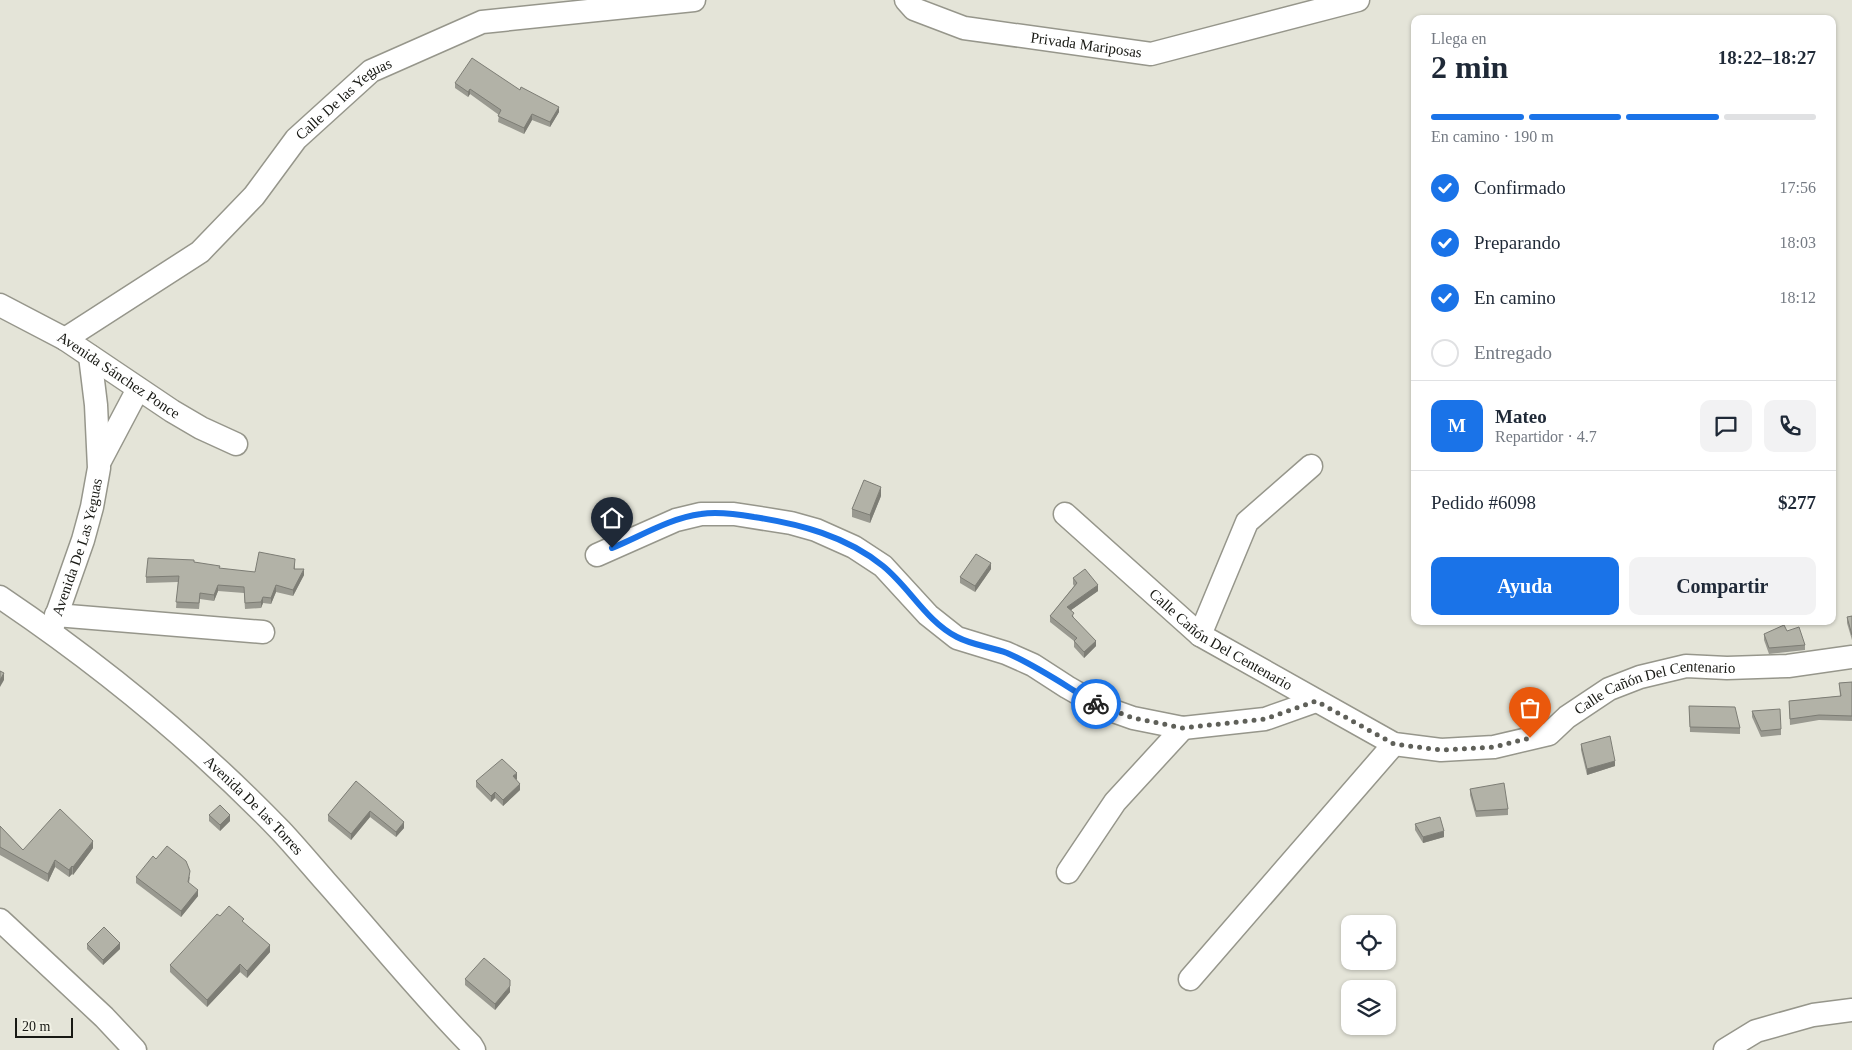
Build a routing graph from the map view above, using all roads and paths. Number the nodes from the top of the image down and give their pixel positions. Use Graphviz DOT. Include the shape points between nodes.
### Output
graph roads {
  1 [pos="694,0"];
  2 [pos="906,0"];
  3 [pos="1358,0"];
  4 [pos="0,305"];
  5 [pos="65,339"];
  6 [pos="90,356"];
  7 [pos="138,389"];
  8 [pos="236,444"];
  9 [pos="100,462"];
  10 [pos="1311,466"];
  11 [pos="1065,514"];
  12 [pos="597,555"];
  13 [pos="0,597"];
  14 [pos="54,623"];
  15 [pos="263,632"];
  16 [pos="1200,635"];
  17 [pos="1852,657"];
  18 [pos="1316,701"];
  19 [pos="1183,728"];
  20 [pos="1394,744"];
  21 [pos="1068,872"];
  22 [pos="0,920"];
  23 [pos="1190,979"];
  24 [pos="1852,1010"];
  25 [pos="135,1050"];
  26 [pos="474,1050"];
  27 [pos="1725,1050"];
  1 -- 5 [label="street, Calle De las Yeguas" via="482,22 371,71 296,139 254,196 200,252"];
  2 -- 3 [label="street, Privada Mariposas" via="914,9 964,28 1151,54"];
  4 -- 5 [label="street, Avenida Sánchez Ponce"];
  5 -- 6 [label="street, Avenida Sánchez Ponce"];
  6 -- 7 [label="street, Avenida Sánchez Ponce"];
  6 -- 9 [label="street, Avenida De Las Yeguas"];
  7 -- 8 [label="street, Avenida Sánchez Ponce" via="201,428"];
  7 -- 9 [label="street, Avenida De Las Yeguas"];
  9 -- 14 [label="street, Avenida De Las Yeguas" via="83,540"];
  10 -- 16 [label="street" via="1247,522"];
  11 -- 16 [label="street, Calle Cañón Del Centenario"];
  12 -- 19 [label="street" via="676,520 701,514 734,514 816,530 854,547 884,566 928,615 957,638 1033,665 1102,707 1133,718"];
  13 -- 14 [label="street, Avenida De las Torres"];
  14 -- 15 [label="street"];
  14 -- 26 [label="street, Avenida De las Torres" via="282,832"];
  16 -- 18 [label="street, Calle Cañón Del Centenario"];
  17 -- 20 [label="street, Calle Cañón Del Centenario" via="1788,666 1686,666 1640,677 1609,689 1567,717 1549,734 1494,747 1441,750"];
  18 -- 19 [label="street" via="1265,719"];
  18 -- 20 [label="street, Calle Cañón Del Centenario"];
  19 -- 21 [label="street" via="1115,802"];
  20 -- 23 [label="street"];
  22 -- 25 [label="street"];
  24 -- 27 [label="street" via="1813,1015 1756,1031"];
}
